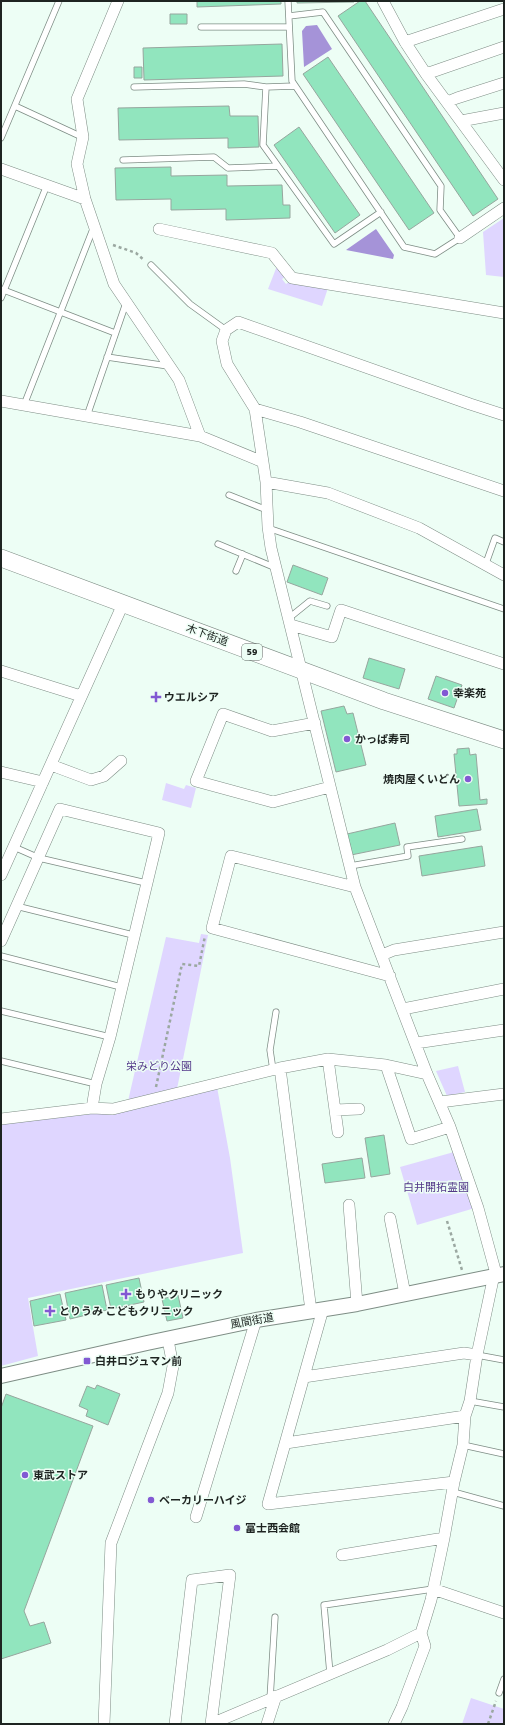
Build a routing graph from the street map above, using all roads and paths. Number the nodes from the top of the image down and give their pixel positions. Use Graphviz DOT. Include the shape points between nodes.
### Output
graph roads {
  1 [pos="59,1"];
  2 [pos="118,1"];
  3 [pos="288,1"];
  4 [pos="383,1"];
  5 [pos="504,9"];
  6 [pos="288,16"];
  7 [pos="200,27"];
  8 [pos="289,27"];
  9 [pos="405,42"];
  10 [pos="504,47"];
  11 [pos="426,74"];
  12 [pos="504,83"];
  13 [pos="295,86"];
  14 [pos="134,87"];
  15 [pos="266,87"];
  16 [pos="447,102"];
  17 [pos="15,106"];
  18 [pos="504,113"];
  19 [pos="461,121"];
  20 [pos="83,137"];
  21 [pos="1,138"];
  22 [pos="123,160"];
  23 [pos="278,166"];
  24 [pos="1,169"];
  25 [pos="504,180"];
  26 [pos="46,185"];
  27 [pos="85,199"];
  28 [pos="504,208"];
  29 [pos="381,212"];
  30 [pos="94,226"];
  31 [pos="159,228"];
  32 [pos="460,238"];
  33 [pos="111,244"];
  34 [pos="151,265"];
  35 [pos="2,290"];
  36 [pos="1,298"];
  37 [pos="127,303"];
  38 [pos="60,312"];
  39 [pos="504,313"];
  40 [pos="226,330"];
  41 [pos="115,333"];
  42 [pos="107,356"];
  43 [pos="169,366"];
  44 [pos="1,401"];
  45 [pos="24,405"];
  46 [pos="255,409"];
  47 [pos="504,415"];
  48 [pos="87,416"];
  49 [pos="200,436"];
  50 [pos="263,462"];
  51 [pos="266,482"];
  52 [pos="504,491"];
  53 [pos="229,495"];
  54 [pos="267,510"];
  55 [pos="268,528"];
  56 [pos="504,542"];
  57 [pos="218,544"];
  58 [pos="242,554"];
  59 [pos="1,558"];
  60 [pos="485,566"];
  61 [pos="276,568"];
  62 [pos="236,571"];
  63 [pos="504,575"];
  64 [pos="123,604"];
  65 [pos="327,606"];
  66 [pos="504,609"];
  67 [pos="290,622"];
  68 [pos="504,664"];
  69 [pos="1,670"];
  70 [pos="302,670"];
  71 [pos="81,696"];
  72 [pos="315,723"];
  73 [pos="504,740"];
  74 [pos="121,761"];
  75 [pos="51,765"];
  76 [pos="1,772"];
  77 [pos="43,782"];
  78 [pos="330,787"];
  79 [pos="462,839"];
  80 [pos="14,847"];
  81 [pos="39,858"];
  82 [pos="350,866"];
  83 [pos="1,875"];
  84 [pos="146,883"];
  85 [pos="355,887"];
  86 [pos="16,906"];
  87 [pos="212,928"];
  88 [pos="504,932"];
  89 [pos="134,935"];
  90 [pos="1,941"];
  91 [pos="382,955"];
  92 [pos="1,956"];
  93 [pos="390,976"];
  94 [pos="121,987"];
  95 [pos="504,989"];
  96 [pos="403,1009"];
  97 [pos="1,1011"];
  98 [pos="276,1012"];
  99 [pos="504,1030"];
  100 [pos="110,1037"];
  101 [pos="416,1043"];
  102 [pos="328,1059"];
  103 [pos="1,1061"];
  104 [pos="386,1065"];
  105 [pos="277,1069"];
  106 [pos="427,1074"];
  107 [pos="96,1084"];
  108 [pos="504,1094"];
  109 [pos="154,1099"];
  110 [pos="440,1102"];
  111 [pos="92,1108"];
  112 [pos="359,1109"];
  113 [pos="335,1110"];
  114 [pos="1,1120"];
  115 [pos="450,1127"];
  116 [pos="338,1132"];
  117 [pos="348,1205"];
  118 [pos="390,1218"];
  119 [pos="447,1221"];
  120 [pos="499,1276"];
  121 [pos="466,1282"];
  122 [pos="404,1294"];
  123 [pos="357,1304"];
  124 [pos="317,1310"];
  125 [pos="256,1320"];
  126 [pos="168,1340"];
  127 [pos="477,1355"];
  128 [pos="504,1360"];
  129 [pos="1,1376"];
  130 [pos="304,1378"];
  131 [pos="470,1401"];
  132 [pos="504,1407"];
  133 [pos="465,1416"];
  134 [pos="286,1443"];
  135 [pos="463,1444"];
  136 [pos="504,1454"];
  137 [pos="453,1487"];
  138 [pos="504,1506"];
  139 [pos="196,1517"];
  140 [pos="444,1538"];
  141 [pos="342,1555"];
  142 [pos="433,1589"];
  143 [pos="504,1613"];
  144 [pos="275,1617"];
  145 [pos="421,1633"];
  146 [pos="330,1674"];
  147 [pos="504,1680"];
  148 [pos="499,1693"];
  149 [pos="273,1698"];
  150 [pos="104,1724"];
  151 [pos="175,1724"];
  152 [pos="211,1724"];
  153 [pos="267,1724"];
  154 [pos="394,1724"];
  155 [pos="488,1724"];
  1 -- 17 [label="lane"];
  2 -- 20 [label="street" via="77,99"];
  3 -- 6 [label="lane"];
  4 -- 9 [label="street"];
  5 -- 9 [label="street"];
  6 -- 8 [label="lane"];
  6 -- 32 [label="lane" via="323,12 441,186 440,210"];
  7 -- 8 [label="lane"];
  8 -- 13 [label="lane" via="292,81"];
  9 -- 11 [label="street"];
  10 -- 11 [label="street"];
  11 -- 16 [label="street"];
  12 -- 16 [label="street"];
  13 -- 15 [label="lane"];
  13 -- 29 [label="lane"];
  14 -- 15 [label="lane" via="244,84"];
  15 -- 23 [label="lane" via="263,145"];
  16 -- 19 [label="street"];
  17 -- 20 [label="lane"];
  17 -- 21 [label="lane"];
  18 -- 19 [label="street"];
  19 -- 25 [label="street"];
  20 -- 27 [label="street" via="77,164"];
  22 -- 23 [label="lane" via="214,157 228,168"];
  23 -- 29 [label="lane" via="334,244"];
  24 -- 26 [label="street"];
  26 -- 27 [label="street"];
  26 -- 35 [label="lane"];
  27 -- 30 [label="street"];
  28 -- 32 [label="street"];
  29 -- 32 [label="lane" via="404,247 435,254"];
  30 -- 37 [label="street" via="114,284"];
  30 -- 38 [label="lane"];
  31 -- 39 [label="street" via="272,253 292,278"];
  33 -- 34 [label="path" via="136,253"];
  34 -- 40 [label="lane" via="190,304"];
  35 -- 36 [label="lane"];
  35 -- 38 [label="lane"];
  37 -- 41 [label="lane"];
  37 -- 43 [label="street"];
  38 -- 41 [label="lane"];
  38 -- 45 [label="lane"];
  40 -- 46 [label="street" via="222,341 227,364"];
  40 -- 47 [label="street" via="238,322"];
  41 -- 42 [label="lane"];
  42 -- 43 [label="lane"];
  42 -- 48 [label="lane"];
  43 -- 49 [label="street" via="179,380"];
  44 -- 45 [label="street"];
  45 -- 48 [label="street"];
  46 -- 50 [label="street"];
  46 -- 52 [label="street"];
  48 -- 49 [label="street"];
  49 -- 50 [label="street"];
  50 -- 51 [label="street"];
  51 -- 54 [label="street"];
  51 -- 60 [label="street" via="328,493 419,528"];
  53 -- 54 [label="lane"];
  54 -- 55 [label="street"];
  55 -- 61 [label="street"];
  55 -- 66 [label="lane"];
  56 -- 60 [label="lane" via="495,538"];
  57 -- 58 [label="lane"];
  58 -- 61 [label="lane"];
  58 -- 62 [label="lane"];
  59 -- 64 [label="main road, 木下街道 / 59"];
  60 -- 63 [label="street"];
  61 -- 67 [label="street"];
  64 -- 70 [label="main road, 木下街道 / 59"];
  64 -- 71 [label="street"];
  65 -- 67 [label="lane" via="310,601"];
  67 -- 68 [label="street" via="332,637 341,610"];
  67 -- 70 [label="street"];
  69 -- 71 [label="street"];
  70 -- 72 [label="street"];
  70 -- 73 [label="main road, 木下街道 / 59" via="384,701"];
  71 -- 75 [label="street"];
  72 -- 78 [label="street"];
  72 -- 78 [label="street" via="272,731 223,714 196,782 273,802"];
  74 -- 75 [label="street" via="104,776 91,780"];
  75 -- 77 [label="street"];
  76 -- 77 [label="street"];
  77 -- 80 [label="street"];
  78 -- 82 [label="street"];
  79 -- 82 [label="lane" via="407,847 408,856"];
  80 -- 81 [label="lane"];
  80 -- 83 [label="street"];
  81 -- 84 [label="lane"];
  81 -- 84 [label="street" via="60,809 159,833"];
  81 -- 86 [label="street"];
  82 -- 85 [label="street"];
  84 -- 89 [label="street"];
  85 -- 87 [label="street" via="230,856"];
  85 -- 91 [label="street"];
  86 -- 89 [label="lane"];
  86 -- 90 [label="street"];
  87 -- 93 [label="street"];
  87 -- 109 [label="path" via="206,932 199,966 182,964"];
  88 -- 91 [label="street" via="394,950"];
  89 -- 94 [label="street"];
  91 -- 93 [label="street"];
  92 -- 94 [label="lane"];
  93 -- 96 [label="street"];
  94 -- 100 [label="street"];
  95 -- 96 [label="street"];
  96 -- 101 [label="street"];
  97 -- 100 [label="lane"];
  98 -- 105 [label="lane" via="270,1050"];
  99 -- 101 [label="street"];
  100 -- 107 [label="street"];
  101 -- 106 [label="street"];
  102 -- 104 [label="street"];
  102 -- 105 [label="street"];
  102 -- 113 [label="street"];
  103 -- 107 [label="lane"];
  104 -- 106 [label="street"];
  104 -- 115 [label="street" via="411,1139"];
  105 -- 109 [label="street"];
  105 -- 124 [label="street"];
  106 -- 110 [label="street"];
  107 -- 111 [label="street"];
  108 -- 110 [label="street"];
  109 -- 111 [label="street" via="113,1109"];
  110 -- 115 [label="street"];
  111 -- 114 [label="street"];
  112 -- 113 [label="street"];
  113 -- 116 [label="street"];
  115 -- 120 [label="street"];
  117 -- 123 [label="street"];
  118 -- 122 [label="street"];
  119 -- 121 [label="path"];
  120 -- 121 [label="street, 風間街道"];
  120 -- 127 [label="street"];
  121 -- 122 [label="street, 風間街道"];
  122 -- 123 [label="street, 風間街道"];
  123 -- 124 [label="street, 風間街道"];
  124 -- 125 [label="street, 風間街道"];
  124 -- 130 [label="street"];
  125 -- 126 [label="street, 風間街道"];
  125 -- 139 [label="street"];
  126 -- 129 [label="street, 風間街道"];
  126 -- 150 [label="street" via="173,1366 168,1393 111,1543"];
  127 -- 128 [label="lane"];
  127 -- 130 [label="street" via="464,1353"];
  127 -- 131 [label="street"];
  130 -- 134 [label="street"];
  131 -- 132 [label="lane"];
  131 -- 133 [label="street"];
  133 -- 134 [label="street"];
  133 -- 135 [label="street"];
  134 -- 137 [label="street" via="268,1504"];
  135 -- 136 [label="lane"];
  135 -- 137 [label="street"];
  137 -- 138 [label="lane"];
  137 -- 140 [label="street"];
  140 -- 141 [label="street"];
  140 -- 142 [label="street"];
  142 -- 143 [label="street"];
  142 -- 145 [label="street"];
  142 -- 146 [label="lane" via="324,1605"];
  144 -- 149 [label="lane"];
  145 -- 146 [label="street"];
  145 -- 154 [label="street" via="426,1646"];
  146 -- 149 [label="street"];
  147 -- 148 [label="lane"];
  148 -- 155 [label="path"];
  149 -- 152 [label="street"];
  149 -- 153 [label="street"];
  151 -- 152 [label="street" via="192,1580 230,1575"];
}
